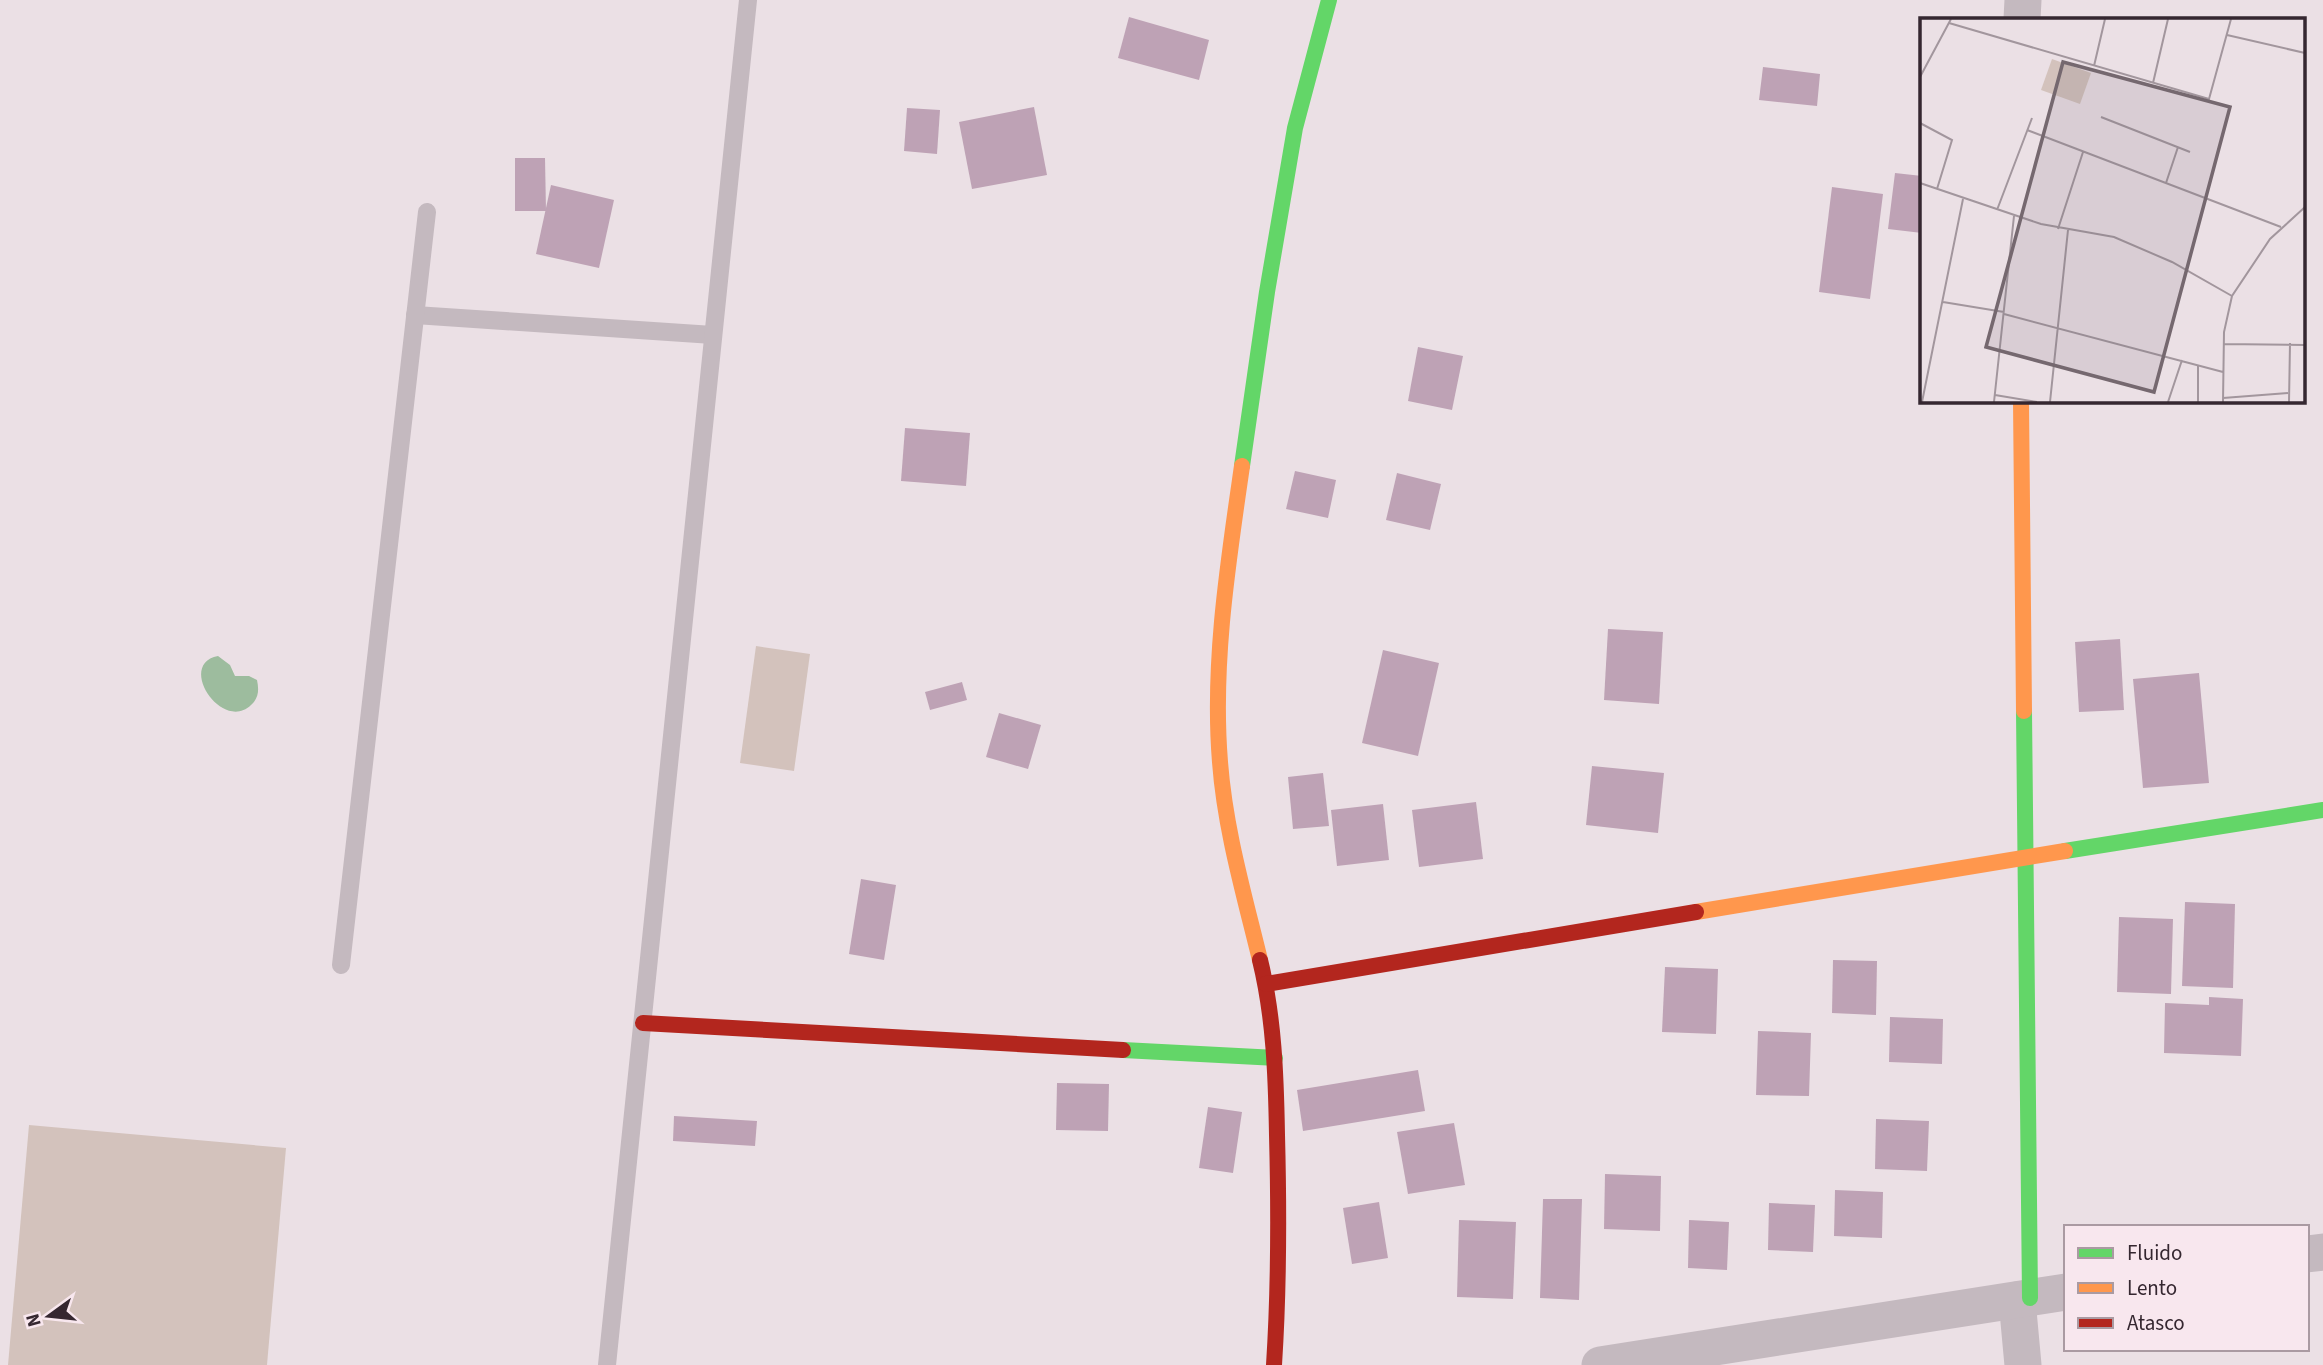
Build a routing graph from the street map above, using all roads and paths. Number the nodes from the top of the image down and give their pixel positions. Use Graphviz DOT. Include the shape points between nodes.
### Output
graph roads {
  1 [pos="748,0"];
  2 [pos="1329,0"];
  3 [pos="2022,0"];
  4 [pos="2022,18"];
  5 [pos="427,212"];
  6 [pos="415,315"];
  7 [pos="713,335"];
  8 [pos="2021,402"];
  9 [pos="2323,810"];
  10 [pos="2025,857"];
  11 [pos="341,965"];
  12 [pos="1266,984"];
  13 [pos="643,1023"];
  14 [pos="1275,1058"];
  15 [pos="2064,1292"];
  16 [pos="2023,1299"];
  17 [pos="607,1365"];
  18 [pos="1274,1365"];
  19 [pos="1600,1365"];
  20 [pos="2023,1365"];
  1 -- 7 [label="lane"];
  2 -- 12 [label="street" via="1295,128 1266,292 1231,545 1218,682 1220,762 1232,848"];
  3 -- 4 [label="street"];
  5 -- 6 [label="lane"];
  6 -- 7 [label="lane"];
  6 -- 11 [label="lane"];
  7 -- 13 [label="lane"];
  8 -- 10 [label="street"];
  9 -- 10 [label="street"];
  10 -- 12 [label="street"];
  10 -- 16 [label="street"];
  12 -- 14 [label="street"];
  13 -- 14 [label="street"];
  13 -- 17 [label="lane"];
  14 -- 18 [label="street" via="1279,1199"];
  15 -- 16 [label="street"];
  16 -- 19 [label="street"];
  16 -- 20 [label="street"];
}
